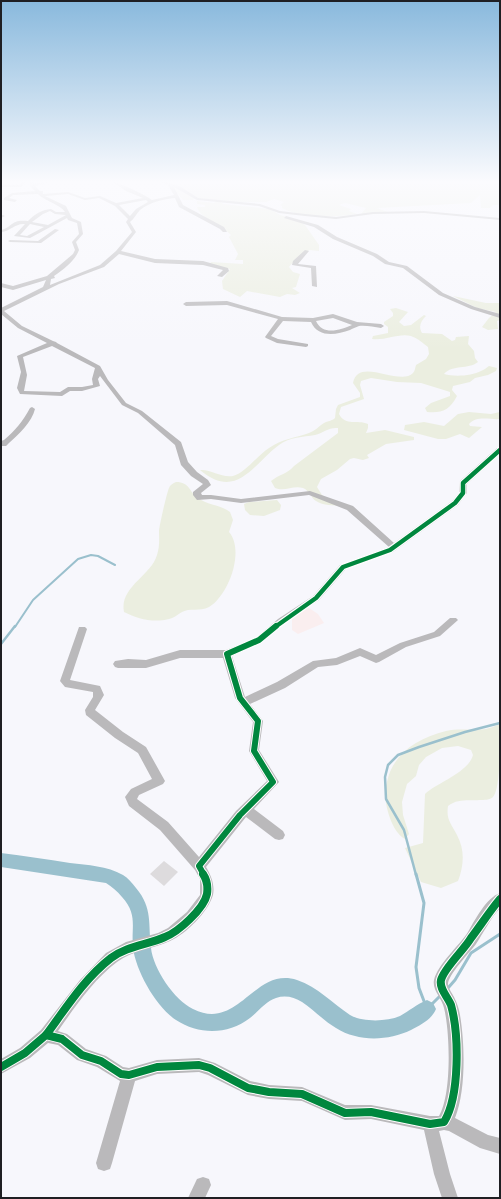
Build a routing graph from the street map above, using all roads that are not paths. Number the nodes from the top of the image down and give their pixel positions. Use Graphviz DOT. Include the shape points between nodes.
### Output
graph roads {
  1 [pos="13,238"];
  2 [pos="44,238"];
  3 [pos="78,238"];
  4 [pos="129,238"];
  5 [pos="336,238"];
  6 [pos="307,251"];
  7 [pos="118,252"];
  8 [pos="220,276"];
  9 [pos="49,277"];
  10 [pos="66,279"];
  11 [pos="1,285"];
  12 [pos="315,286"];
  13 [pos="46,288"];
  14 [pos="14,304"];
  15 [pos="186,304"];
  16 [pos="1,310"];
  17 [pos="500,316"];
  18 [pos="282,319"];
  19 [pos="313,320"];
  20 [pos="358,324"];
  21 [pos="381,326"];
  22 [pos="54,343"];
  23 [pos="306,345"];
  24 [pos="99,370"];
  25 [pos="32,409"];
  26 [pos="1,443"];
  27 [pos="500,450"];
  28 [pos="394,547"];
  29 [pos="453,620"];
  30 [pos="82,629"];
  31 [pos="227,654"];
  32 [pos="118,664"];
  33 [pos="244,702"];
  34 [pos="246,810"];
  35 [pos="279,835"];
  36 [pos="199,866"];
  37 [pos="500,900"];
  38 [pos="46,1035"];
  39 [pos="1,1067"];
  40 [pos="129,1075"];
  41 [pos="437,1123"];
  42 [pos="500,1146"];
  43 [pos="104,1163"];
  44 [pos="450,1198"];
  1 -- 2 [label="street" via="8,241 36,243"];
  3 -- 9 [label="street" via="74,242 77,250 75,255"];
  4 -- 7 [label="street"];
  5 -- 17 [label="street" via="388,263 405,267 441,294"];
  6 -- 12 [label="street" via="294,265 314,267"];
  7 -- 8 [label="street" via="155,261 197,262 226,269"];
  7 -- 10 [label="street" via="102,266"];
  9 -- 10 [label="street"];
  9 -- 11 [label="street" via="13,288"];
  9 -- 13 [label="street"];
  9 -- 14 [label="street"];
  10 -- 13 [label="street"];
  13 -- 14 [label="street"];
  14 -- 16 [label="street"];
  15 -- 18 [label="street" via="227,303"];
  16 -- 22 [label="street" via="17,325"];
  18 -- 19 [label="street"];
  18 -- 23 [label="street" via="268,337 275,341"];
  19 -- 20 [label="street" via="333,316"];
  19 -- 20 [label="street" via="317,327 330,333 340,332"];
  20 -- 21 [label="street"];
  22 -- 24 [label="street" via="98,367"];
  22 -- 24 [label="street" via="20,356 24,368 20,389 22,392 62,394 68,389 97,386 95,379"];
  24 -- 28 [label="street" via="124,404 140,412 178,444 184,463 205,482 206,486 197,492 200,498 241,501 310,494 350,508"];
  25 -- 26 [label="street" via="31,415 14,436"];
  27 -- 28 [label="street" via="463,483 463,493 455,503"];
  28 -- 31 [label="street" via="343,567 316,598 281,621 259,640"];
  29 -- 33 [label="street" via="437,634 403,645 376,658 360,652 337,661 316,664 281,685"];
  30 -- 36 [label="street" via="65,681 96,689 99,698 90,712 142,750 159,781 135,792 131,797 133,802 164,826"];
  31 -- 32 [label="street" via="180,654 146,664"];
  31 -- 33 [label="street" via="240,698"];
  33 -- 34 [label="street" via="258,721 254,751 273,782"];
  34 -- 35 [label="street"];
  34 -- 36 [label="street"];
  36 -- 38 [label="street" via="206,878 207,896 194,914 173,932 151,942 124,949 112,958 93,974"];
  37 -- 41 [label="street" via="486,915 441,980 441,987 450,1003 456,1029 457,1056 449,1114"];
  38 -- 39 [label="street" via="25,1053"];
  38 -- 40 [label="street" via="62,1039 82,1055 101,1062 120,1074"];
  40 -- 41 [label="street" via="157,1067 199,1065 248,1088 302,1094 345,1113 371,1112"];
  40 -- 43 [label="street"];
  41 -- 42 [label="street" via="454,1125 487,1143"];
  41 -- 44 [label="street" via="442,1174"];
}
